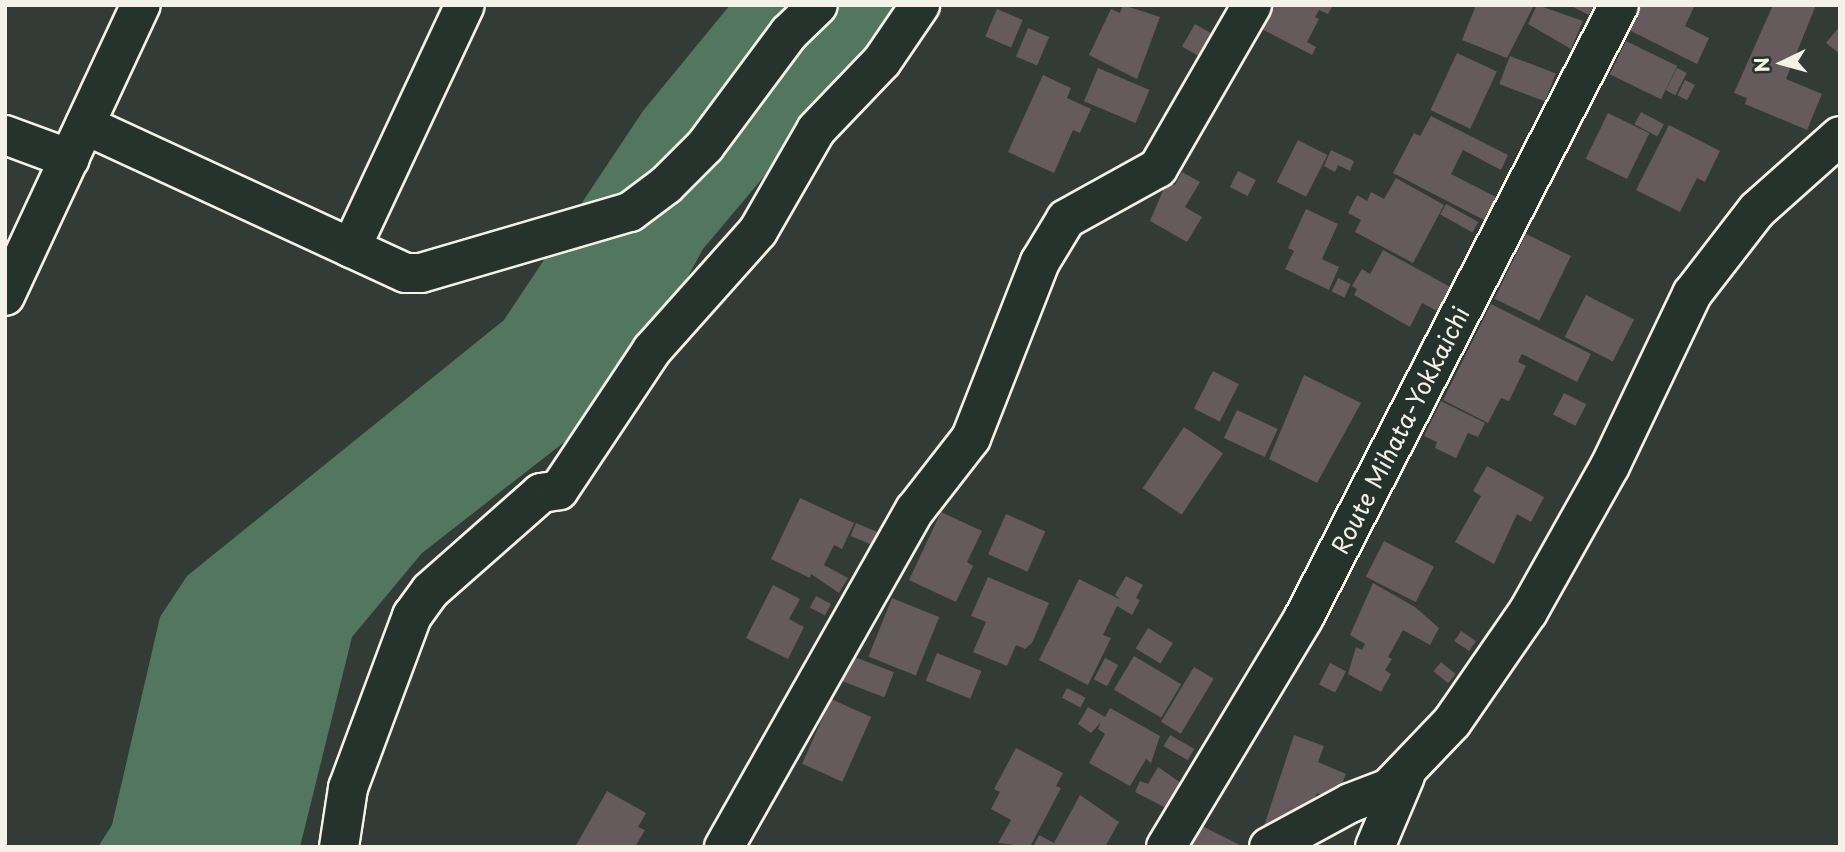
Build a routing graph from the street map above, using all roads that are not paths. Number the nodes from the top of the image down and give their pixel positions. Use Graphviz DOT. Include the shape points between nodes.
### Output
graph roads {
  1 [pos="141,5"];
  2 [pos="465,5"];
  3 [pos="818,5"];
  4 [pos="920,5"];
  5 [pos="1252,5"];
  6 [pos="1619,5"];
  7 [pos="85,125"];
  8 [pos="5,135"];
  9 [pos="1840,136"];
  10 [pos="69,159"];
  11 [pos="351,248"];
  12 [pos="5,296"];
  13 [pos="1405,775"];
  14 [pos="339,847"];
  15 [pos="724,847"];
  16 [pos="1166,847"];
  17 [pos="1269,847"];
  18 [pos="1375,847"];
  1 -- 7 [label="street"];
  2 -- 11 [label="street"];
  3 -- 11 [label="street" via="789,33 705,146 666,185 630,212 421,273 406,273"];
  4 -- 14 [label="street" via="882,61 816,130 758,231 652,349 559,490 541,493 430,591 412,617 348,788"];
  5 -- 15 [label="street" via="1158,168 1066,219 1040,262 971,438 915,510"];
  6 -- 16 [label="street, Route Mihata-Yokkaichi" via="1304,617"];
  7 -- 10 [label="street"];
  7 -- 11 [label="street"];
  8 -- 10 [label="street"];
  9 -- 13 [label="street" via="1757,210 1692,294 1611,466 1528,612 1452,722"];
  10 -- 12 [label="street"];
  13 -- 17 [label="street"];
  13 -- 18 [label="street"];
}
